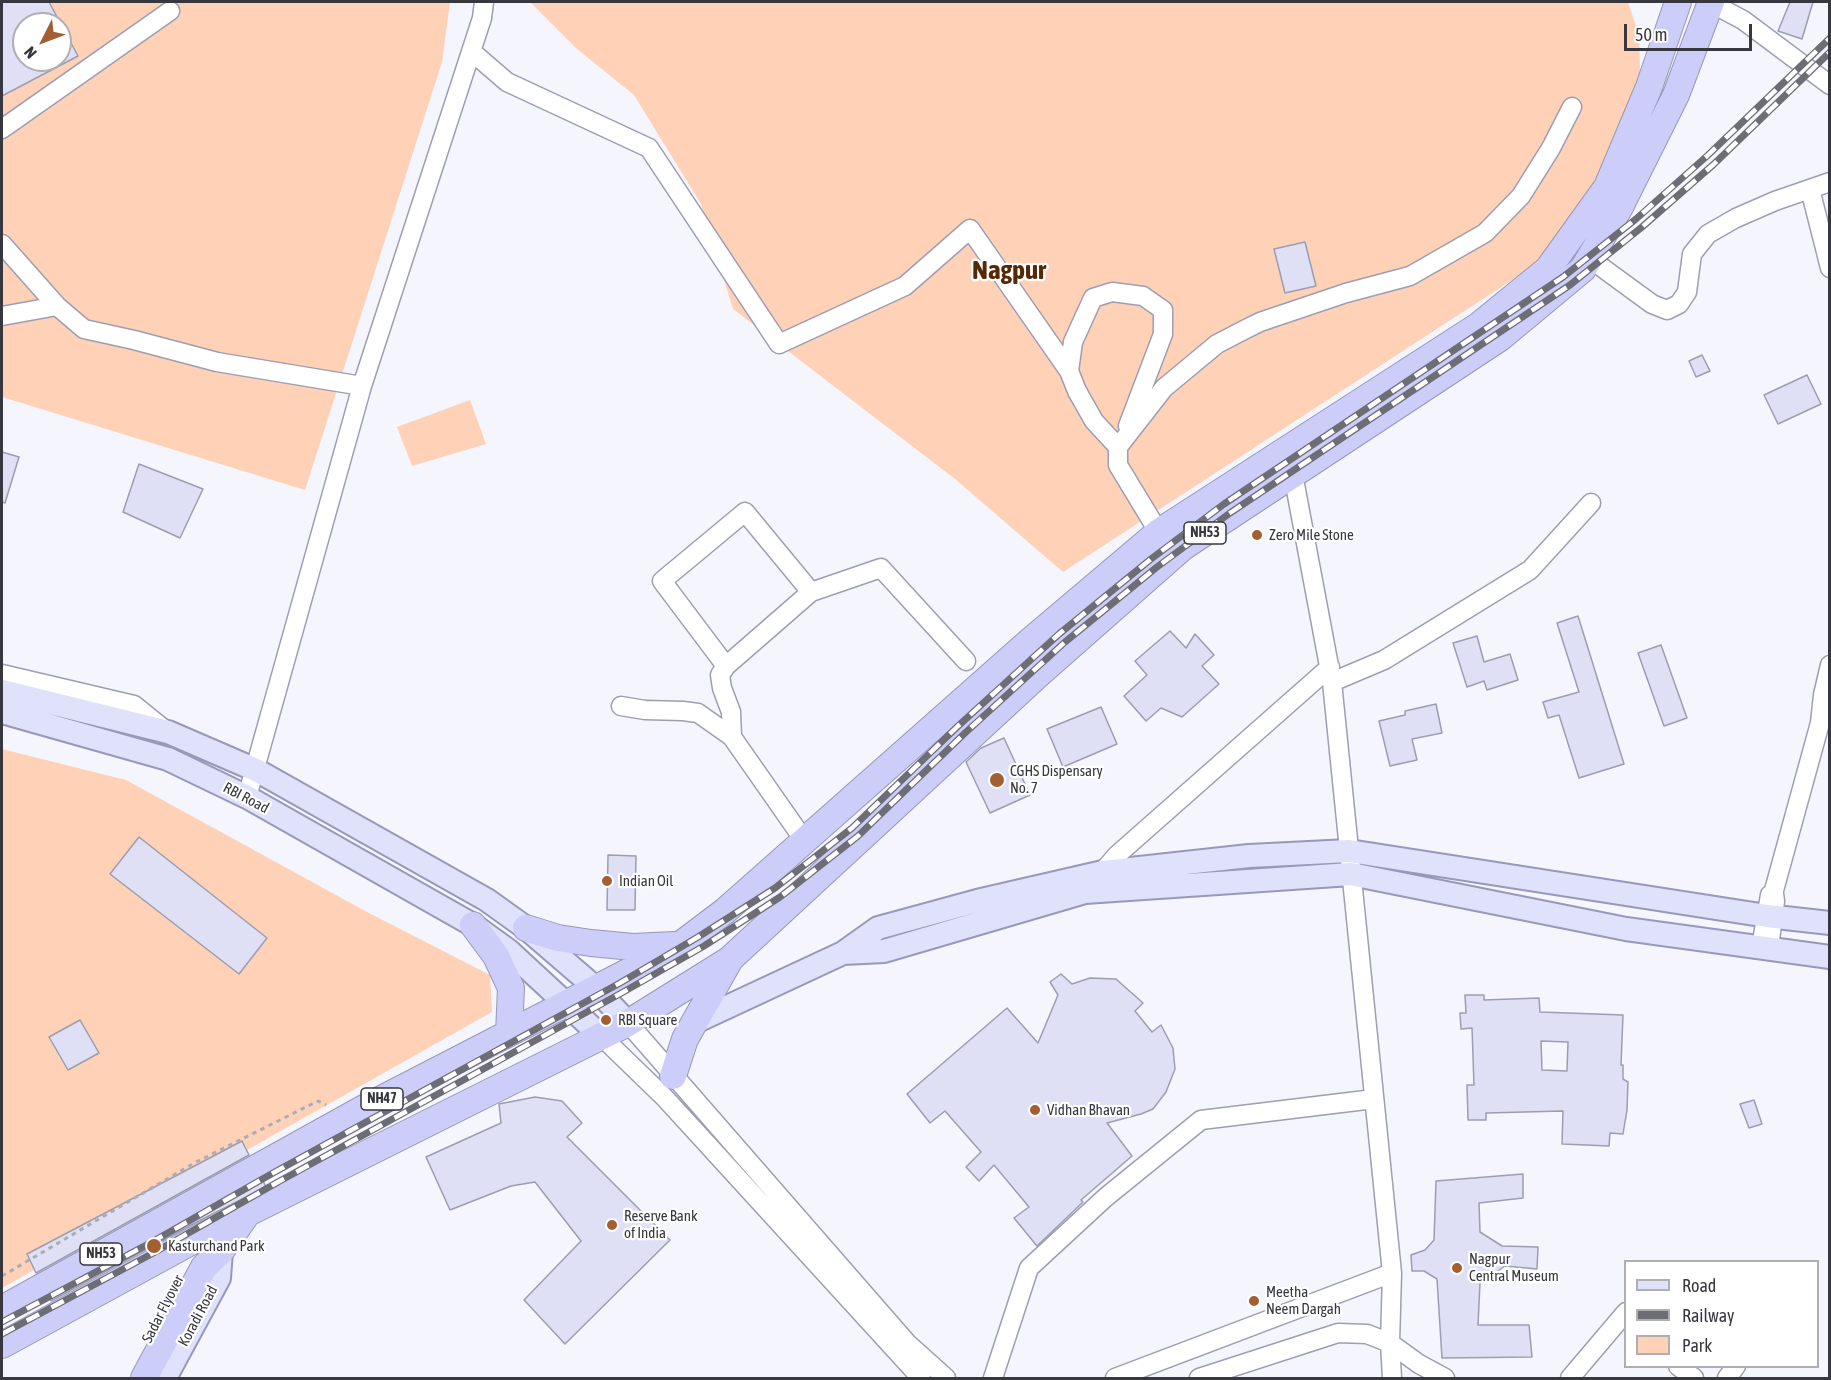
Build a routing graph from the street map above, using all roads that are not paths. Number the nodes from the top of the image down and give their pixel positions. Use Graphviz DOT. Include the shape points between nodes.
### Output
graph roads {
  1 [pos="484,2"];
  2 [pos="1678,2"];
  3 [pos="1709,2"];
  4 [pos="170,11"];
  5 [pos="471,51"];
  6 [pos="1830,85"];
  7 [pos="1572,107"];
  8 [pos="2,129"];
  9 [pos="1830,182"];
  10 [pos="1810,189"];
  11 [pos="2,244"];
  12 [pos="1589,258"];
  13 [pos="1830,268"];
  14 [pos="57,306"];
  15 [pos="2,316"];
  16 [pos="1069,371"];
  17 [pos="362,386"];
  18 [pos="1120,444"];
  19 [pos="1293,474"];
  20 [pos="1591,503"];
  21 [pos="1159,532"];
  22 [pos="1173,556"];
  23 [pos="811,592"];
  24 [pos="966,661"];
  25 [pos="1830,665"];
  26 [pos="726,666"];
  27 [pos="2,674"];
  28 [pos="1331,674"];
  29 [pos="2,691"];
  30 [pos="621,706"];
  31 [pos="2,712"];
  32 [pos="168,732"];
  33 [pos="732,737"];
  34 [pos="256,770"];
  35 [pos="247,797"];
  36 [pos="804,840"];
  37 [pos="1349,850"];
  38 [pos="1102,872"];
  39 [pos="1351,874"];
  40 [pos="1085,892"];
  41 [pos="1655,898"];
  42 [pos="1770,916"];
  43 [pos="1830,922"];
  44 [pos="472,925"];
  45 [pos="526,928"];
  46 [pos="1646,932"];
  47 [pos="680,945"];
  48 [pos="1765,948"];
  49 [pos="843,953"];
  50 [pos="1830,957"];
  51 [pos="729,960"];
  52 [pos="597,989"];
  53 [pos="566,1003"];
  54 [pos="695,1022"];
  55 [pos="628,1023"];
  56 [pos="510,1033"];
  57 [pos="602,1037"];
  58 [pos="673,1076"];
  59 [pos="1374,1099"];
  60 [pos="200,1199"];
  61 [pos="241,1216"];
  62 [pos="198,1238"];
  63 [pos="221,1251"];
  64 [pos="1392,1273"];
  65 [pos="177,1301"];
  66 [pos="2,1309"];
  67 [pos="1623,1319"];
  68 [pos="1390,1343"];
  69 [pos="2,1345"];
  70 [pos="1681,1368"];
  71 [pos="1581,1375"];
  72 [pos="127,1378"];
  73 [pos="144,1378"];
  74 [pos="165,1378"];
  75 [pos="921,1378"];
  76 [pos="946,1378"];
  77 [pos="993,1378"];
  78 [pos="1115,1378"];
  79 [pos="1199,1378"];
  80 [pos="1392,1378"];
  81 [pos="1446,1378"];
  82 [pos="1694,1378"];
  1 -- 5 [label="street"];
  2 -- 21 [label="highway, NH53" via="1649,87 1607,187 1548,269 1478,326"];
  3 -- 6 [label="street" via="1743,20"];
  3 -- 12 [label="highway, NH53" via="1676,95 1620,207"];
  4 -- 8 [label="street"];
  5 -- 16 [label="street" via="507,82 649,148 778,344 905,286 970,229"];
  5 -- 17 [label="street"];
  7 -- 18 [label="street" via="1521,196 1485,233 1410,276 1260,322 1217,344 1164,388"];
  9 -- 10 [label="street"];
  10 -- 12 [label="street" via="1736,218 1708,234 1692,254 1687,292 1680,304 1667,310 1652,304"];
  10 -- 13 [label="street"];
  11 -- 14 [label="street"];
  12 -- 19 [label="highway, NH53" via="1583,269 1500,338"];
  14 -- 15 [label="street"];
  14 -- 17 [label="street" via="84,329 217,362"];
  16 -- 18 [label="street" via="1094,421"];
  16 -- 18 [label="street" via="1072,342 1093,298 1112,292 1143,296 1163,310 1163,334"];
  17 -- 34 [label="street"];
  18 -- 21 [label="street" via="1118,465"];
  19 -- 22 [label="highway, NH53"];
  19 -- 28 [label="street"];
  20 -- 28 [label="street" via="1530,570 1384,660"];
  21 -- 22 [label="street"];
  21 -- 36 [label="highway, NH53"];
  22 -- 51 [label="highway, NH53"];
  23 -- 24 [label="street" via="881,568"];
  23 -- 26 [label="street"];
  23 -- 26 [label="street" via="745,512 662,581"];
  25 -- 42 [label="street" via="1820,723 1770,895"];
  26 -- 33 [label="street" via="720,675"];
  27 -- 32 [label="street" via="134,705"];
  28 -- 37 [label="street"];
  28 -- 38 [label="street" via="1117,855"];
  29 -- 32 [label="main road"];
  30 -- 33 [label="street" via="698,713"];
  31 -- 35 [label="main road, RBI Road" via="168,759"];
  32 -- 34 [label="main road"];
  33 -- 36 [label="street"];
  34 -- 35 [label="street"];
  34 -- 45 [label="main road" via="487,900"];
  35 -- 44 [label="main road, RBI Road"];
  36 -- 47 [label="highway, NH53" via="725,911"];
  37 -- 38 [label="main road"];
  37 -- 39 [label="street"];
  37 -- 41 [label="main road"];
  38 -- 40 [label="street"];
  38 -- 49 [label="main road" via="878,928"];
  39 -- 40 [label="main road"];
  39 -- 46 [label="main road"];
  39 -- 59 [label="street"];
  40 -- 49 [label="main road" via="884,951"];
  41 -- 42 [label="main road"];
  41 -- 46 [label="main road"];
  42 -- 43 [label="main road"];
  42 -- 48 [label="street"];
  44 -- 53 [label="main road, RBI Road" via="509,951"];
  44 -- 56 [label="highway" via="496,956 511,988"];
  45 -- 47 [label="highway" via="591,943 633,947"];
  45 -- 52 [label="main road"];
  46 -- 48 [label="main road"];
  47 -- 52 [label="highway, NH53"];
  48 -- 50 [label="main road"];
  49 -- 54 [label="main road"];
  51 -- 54 [label="highway"];
  51 -- 55 [label="highway, NH53"];
  52 -- 53 [label="highway, NH47"];
  52 -- 55 [label="main road"];
  53 -- 56 [label="highway, NH47"];
  53 -- 57 [label="main road, RBI Road"];
  54 -- 58 [label="highway"];
  55 -- 57 [label="highway"];
  55 -- 58 [label="street"];
  56 -- 60 [label="highway, NH47"];
  57 -- 61 [label="highway"];
  57 -- 75 [label="street" via="664,1097"];
  58 -- 76 [label="street" via="908,1343"];
  59 -- 64 [label="street"];
  59 -- 77 [label="street" via="1201,1120 1106,1197 1029,1268"];
  60 -- 62 [label="highway"];
  60 -- 66 [label="highway, NH53"];
  61 -- 62 [label="highway, NH53"];
  61 -- 63 [label="highway, Sadar Flyover"];
  62 -- 65 [label="highway, Sadar Flyover"];
  62 -- 69 [label="highway, NH53"];
  63 -- 65 [label="highway, Sadar Flyover"];
  63 -- 74 [label="main road, Koradi Road" via="219,1278"];
  64 -- 68 [label="street"];
  64 -- 78 [label="street"];
  65 -- 72 [label="highway, Sadar Flyover"];
  65 -- 73 [label="highway, Sadar Flyover"];
  67 -- 71 [label="street"];
  68 -- 79 [label="street" via="1367,1334 1338,1333"];
  68 -- 80 [label="street"];
  68 -- 81 [label="street"];
  70 -- 82 [label="street"];
}
